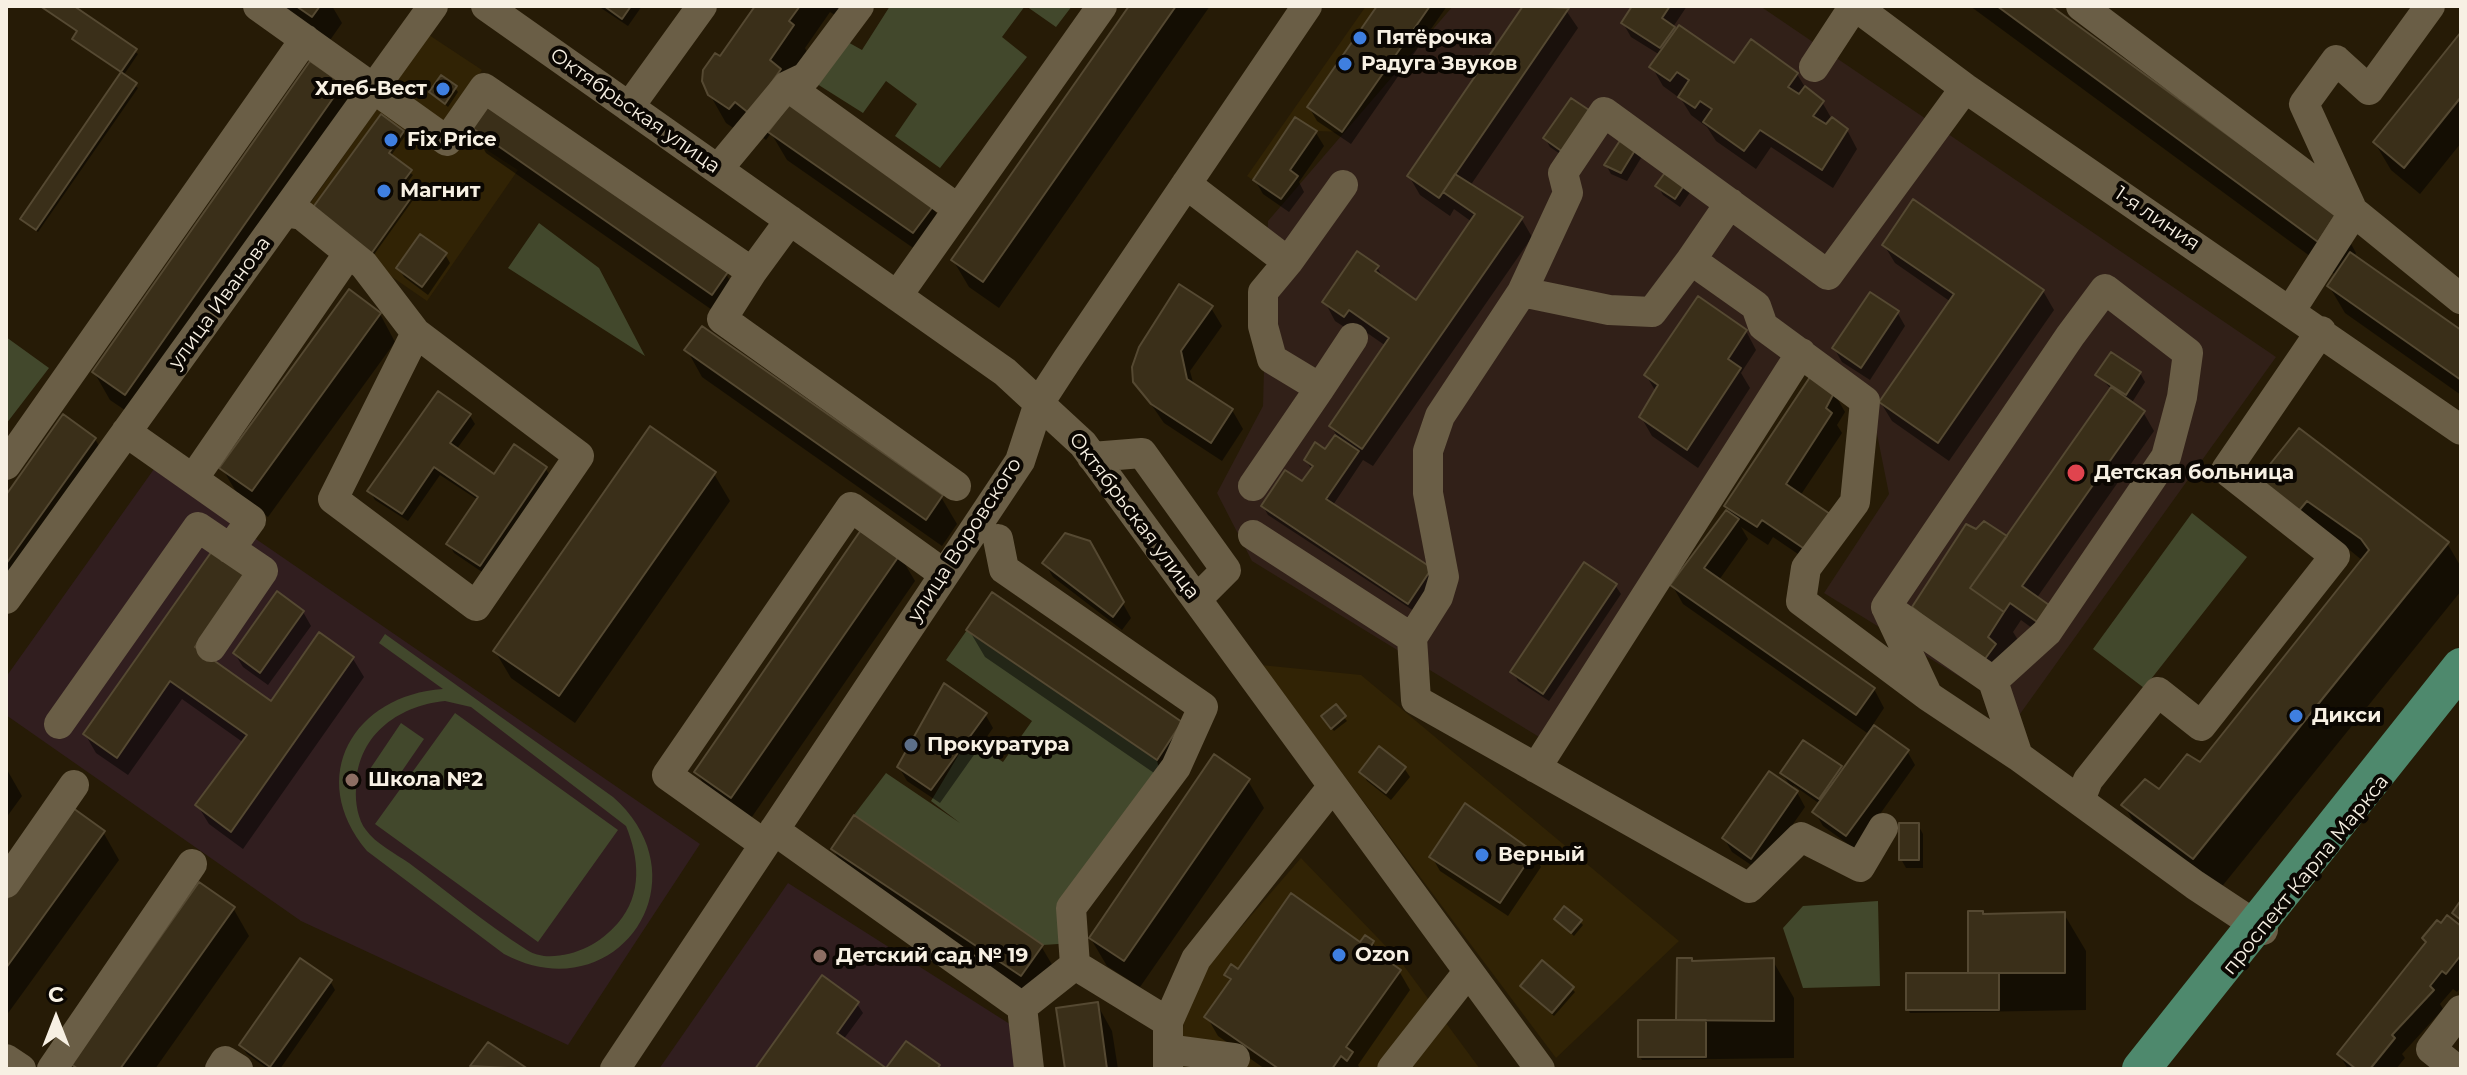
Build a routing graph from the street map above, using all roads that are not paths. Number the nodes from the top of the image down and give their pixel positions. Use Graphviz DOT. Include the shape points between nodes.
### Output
graph roads {
  1 [pos="258,6"];
  2 [pos="433,6"];
  3 [pos="486,6"];
  4 [pos="517,6"];
  5 [pos="702,6"];
  6 [pos="859,6"];
  7 [pos="1102,6"];
  8 [pos="1307,6"];
  9 [pos="1330,6"];
  10 [pos="2081,6"];
  11 [pos="2430,6"];
  12 [pos="1861,8"];
  13 [pos="305,39"];
  14 [pos="1814,67"];
  15 [pos="787,86"];
  16 [pos="375,88"];
  17 [pos="1965,88"];
  18 [pos="634,100"];
  19 [pos="723,163"];
  20 [pos="1343,185"];
  21 [pos="1192,189"];
  22 [pos="1730,203"];
  23 [pos="958,209"];
  24 [pos="286,212"];
  25 [pos="2354,212"];
  26 [pos="790,220"];
  27 [pos="348,254"];
  28 [pos="1691,260"];
  29 [pos="1288,262"];
  30 [pos="752,272"];
  31 [pos="901,291"];
  32 [pos="1522,292"];
  33 [pos="2461,299"];
  34 [pos="2291,310"];
  35 [pos="2321,331"];
  36 [pos="416,333"];
  37 [pos="1353,338"];
  38 [pos="1801,353"];
  39 [pos="1320,388"];
  40 [pos="1053,405"];
  41 [pos="2461,430"];
  42 [pos="126,432"];
  43 [pos="1100,456"];
  44 [pos="6,465"];
  45 [pos="193,479"];
  46 [pos="956,486"];
  47 [pos="1253,486"];
  48 [pos="1253,535"];
  49 [pos="998,539"];
  50 [pos="230,549"];
  51 [pos="944,574"];
  52 [pos="1201,596"];
  53 [pos="6,599"];
  54 [pos="1886,607"];
  55 [pos="1412,638"];
  56 [pos="211,647"];
  57 [pos="2461,667"];
  58 [pos="1993,681"];
  59 [pos="2461,681"];
  60 [pos="1928,696"];
  61 [pos="59,724"];
  62 [pos="2018,756"];
  63 [pos="1536,768"];
  64 [pos="74,785"];
  65 [pos="1333,786"];
  66 [pos="2080,800"];
  67 [pos="1883,828"];
  68 [pos="769,837"];
  69 [pos="192,864"];
  70 [pos="6,883"];
  71 [pos="2259,928"];
  72 [pos="1075,965"];
  73 [pos="1468,972"];
  74 [pos="1022,1007"];
  75 [pos="2461,1010"];
  76 [pos="1168,1047"];
  77 [pos="1235,1058"];
  78 [pos="6,1059"];
  79 [pos="21,1069"];
  80 [pos="52,1069"];
  81 [pos="220,1069"];
  82 [pos="238,1069"];
  83 [pos="615,1069"];
  84 [pos="1029,1069"];
  85 [pos="1392,1069"];
  86 [pos="1540,1069"];
  87 [pos="1558,1069"];
  88 [pos="2141,1069"];
  89 [pos="2151,1069"];
  90 [pos="2456,1069"];
  1 -- 13 [label="street"];
  2 -- 16 [label="street, улица Иванова"];
  3 -- 18 [label="street, Октябрьская улица"];
  4 -- 18 [label="street"];
  5 -- 18 [label="street"];
  6 -- 15 [label="street" via="806,77"];
  7 -- 23 [label="street"];
  8 -- 21 [label="street, улица Воровского"];
  9 -- 21 [label="street"];
  10 -- 25 [label="street"];
  11 -- 25 [label="street" via="2369,90 2336,60 2304,104"];
  12 -- 14 [label="street"];
  12 -- 17 [label="street, 1-я линия"];
  13 -- 16 [label="street"];
  13 -- 44 [label="street"];
  15 -- 19 [label="street"];
  15 -- 23 [label="street"];
  16 -- 24 [label="street, улица Иванова"];
  16 -- 30 [label="street" via="447,141 484,88"];
  17 -- 22 [label="street" via="1828,275"];
  17 -- 34 [label="street, 1-я линия"];
  18 -- 19 [label="street, Октябрьская улица"];
  19 -- 26 [label="street, Октябрьская улица"];
  19 -- 31 [label="street"];
  20 -- 29 [label="street"];
  21 -- 29 [label="street"];
  21 -- 40 [label="street, улица Воровского"];
  22 -- 28 [label="street"];
  22 -- 32 [label="street" via="1604,112 1563,173 1568,193"];
  23 -- 31 [label="street"];
  24 -- 27 [label="street" via="302,215"];
  24 -- 42 [label="street, улица Иванова"];
  25 -- 33 [label="street"];
  25 -- 34 [label="street"];
  26 -- 30 [label="street"];
  26 -- 31 [label="street, Октябрьская улица"];
  27 -- 36 [label="street" via="364,265"];
  27 -- 45 [label="street"];
  28 -- 32 [label="street" via="1652,312 1609,310"];
  28 -- 38 [label="street" via="1756,306 1763,326"];
  29 -- 39 [label="street" via="1263,292 1263,326 1272,359"];
  30 -- 46 [label="street" via="722,319"];
  31 -- 40 [label="street, Октябрьская улица"];
  32 -- 55 [label="street" via="1440,416 1428,451 1428,493 1444,577"];
  34 -- 35 [label="street, 1-я линия"];
  35 -- 41 [label="street, 1-я линия"];
  35 -- 66 [label="street" via="2226,470 2335,556 2201,726 2158,692 2088,780"];
  36 -- 36 [label="street" via="579,456 476,606 333,499"];
  37 -- 39 [label="street"];
  38 -- 60 [label="street" via="1865,401 1855,502 1806,568 1801,601"];
  38 -- 63 [label="street"];
  39 -- 47 [label="street"];
  40 -- 43 [label="street, Октябрьская улица"];
  40 -- 51 [label="street, улица Воровского"];
  42 -- 45 [label="street"];
  42 -- 53 [label="street, улица Иванова"];
  43 -- 52 [label="street, Октябрьская улица"];
  43 -- 52 [label="street" via="1142,453 1226,570"];
  45 -- 50 [label="street" via="251,520"];
  48 -- 55 [label="street"];
  49 -- 72 [label="street" via="1004,569 1203,707 1176,767 1071,908"];
  50 -- 56 [label="street" via="263,571"];
  50 -- 61 [label="street" via="198,527"];
  51 -- 68 [label="street, улица Воровского"];
  51 -- 68 [label="street" via="851,507 667,775"];
  52 -- 65 [label="street, Октябрьская улица"];
  52 -- 87 [label="street"];
  54 -- 58 [label="street"];
  54 -- 58 [label="street" via="2105,289 2188,353 2166,457 2047,632"];
  54 -- 60 [label="street"];
  55 -- 63 [label="street" via="1416,700"];
  57 -- 71 [label="main road"];
  58 -- 62 [label="street"];
  59 -- 71 [label="main road, проспект Карла Маркса"];
  60 -- 62 [label="street"];
  62 -- 66 [label="street"];
  63 -- 67 [label="street" via="1749,888 1801,837 1860,867"];
  64 -- 70 [label="street"];
  65 -- 73 [label="street, Октябрьская улица"];
  65 -- 76 [label="street" via="1196,959"];
  66 -- 71 [label="street"];
  68 -- 74 [label="street"];
  68 -- 83 [label="street, улица Воровского"];
  69 -- 80 [label="street"];
  71 -- 88 [label="main road"];
  71 -- 89 [label="main road, проспект Карла Маркса"];
  72 -- 74 [label="street"];
  72 -- 76 [label="street"];
  73 -- 85 [label="street"];
  73 -- 86 [label="street, Октябрьская улица"];
  74 -- 84 [label="street"];
  75 -- 90 [label="street" via="2431,1049"];
  76 -- 77 [label="street"];
  78 -- 79 [label="street"];
  81 -- 82 [label="street" via="225,1061"];
}
